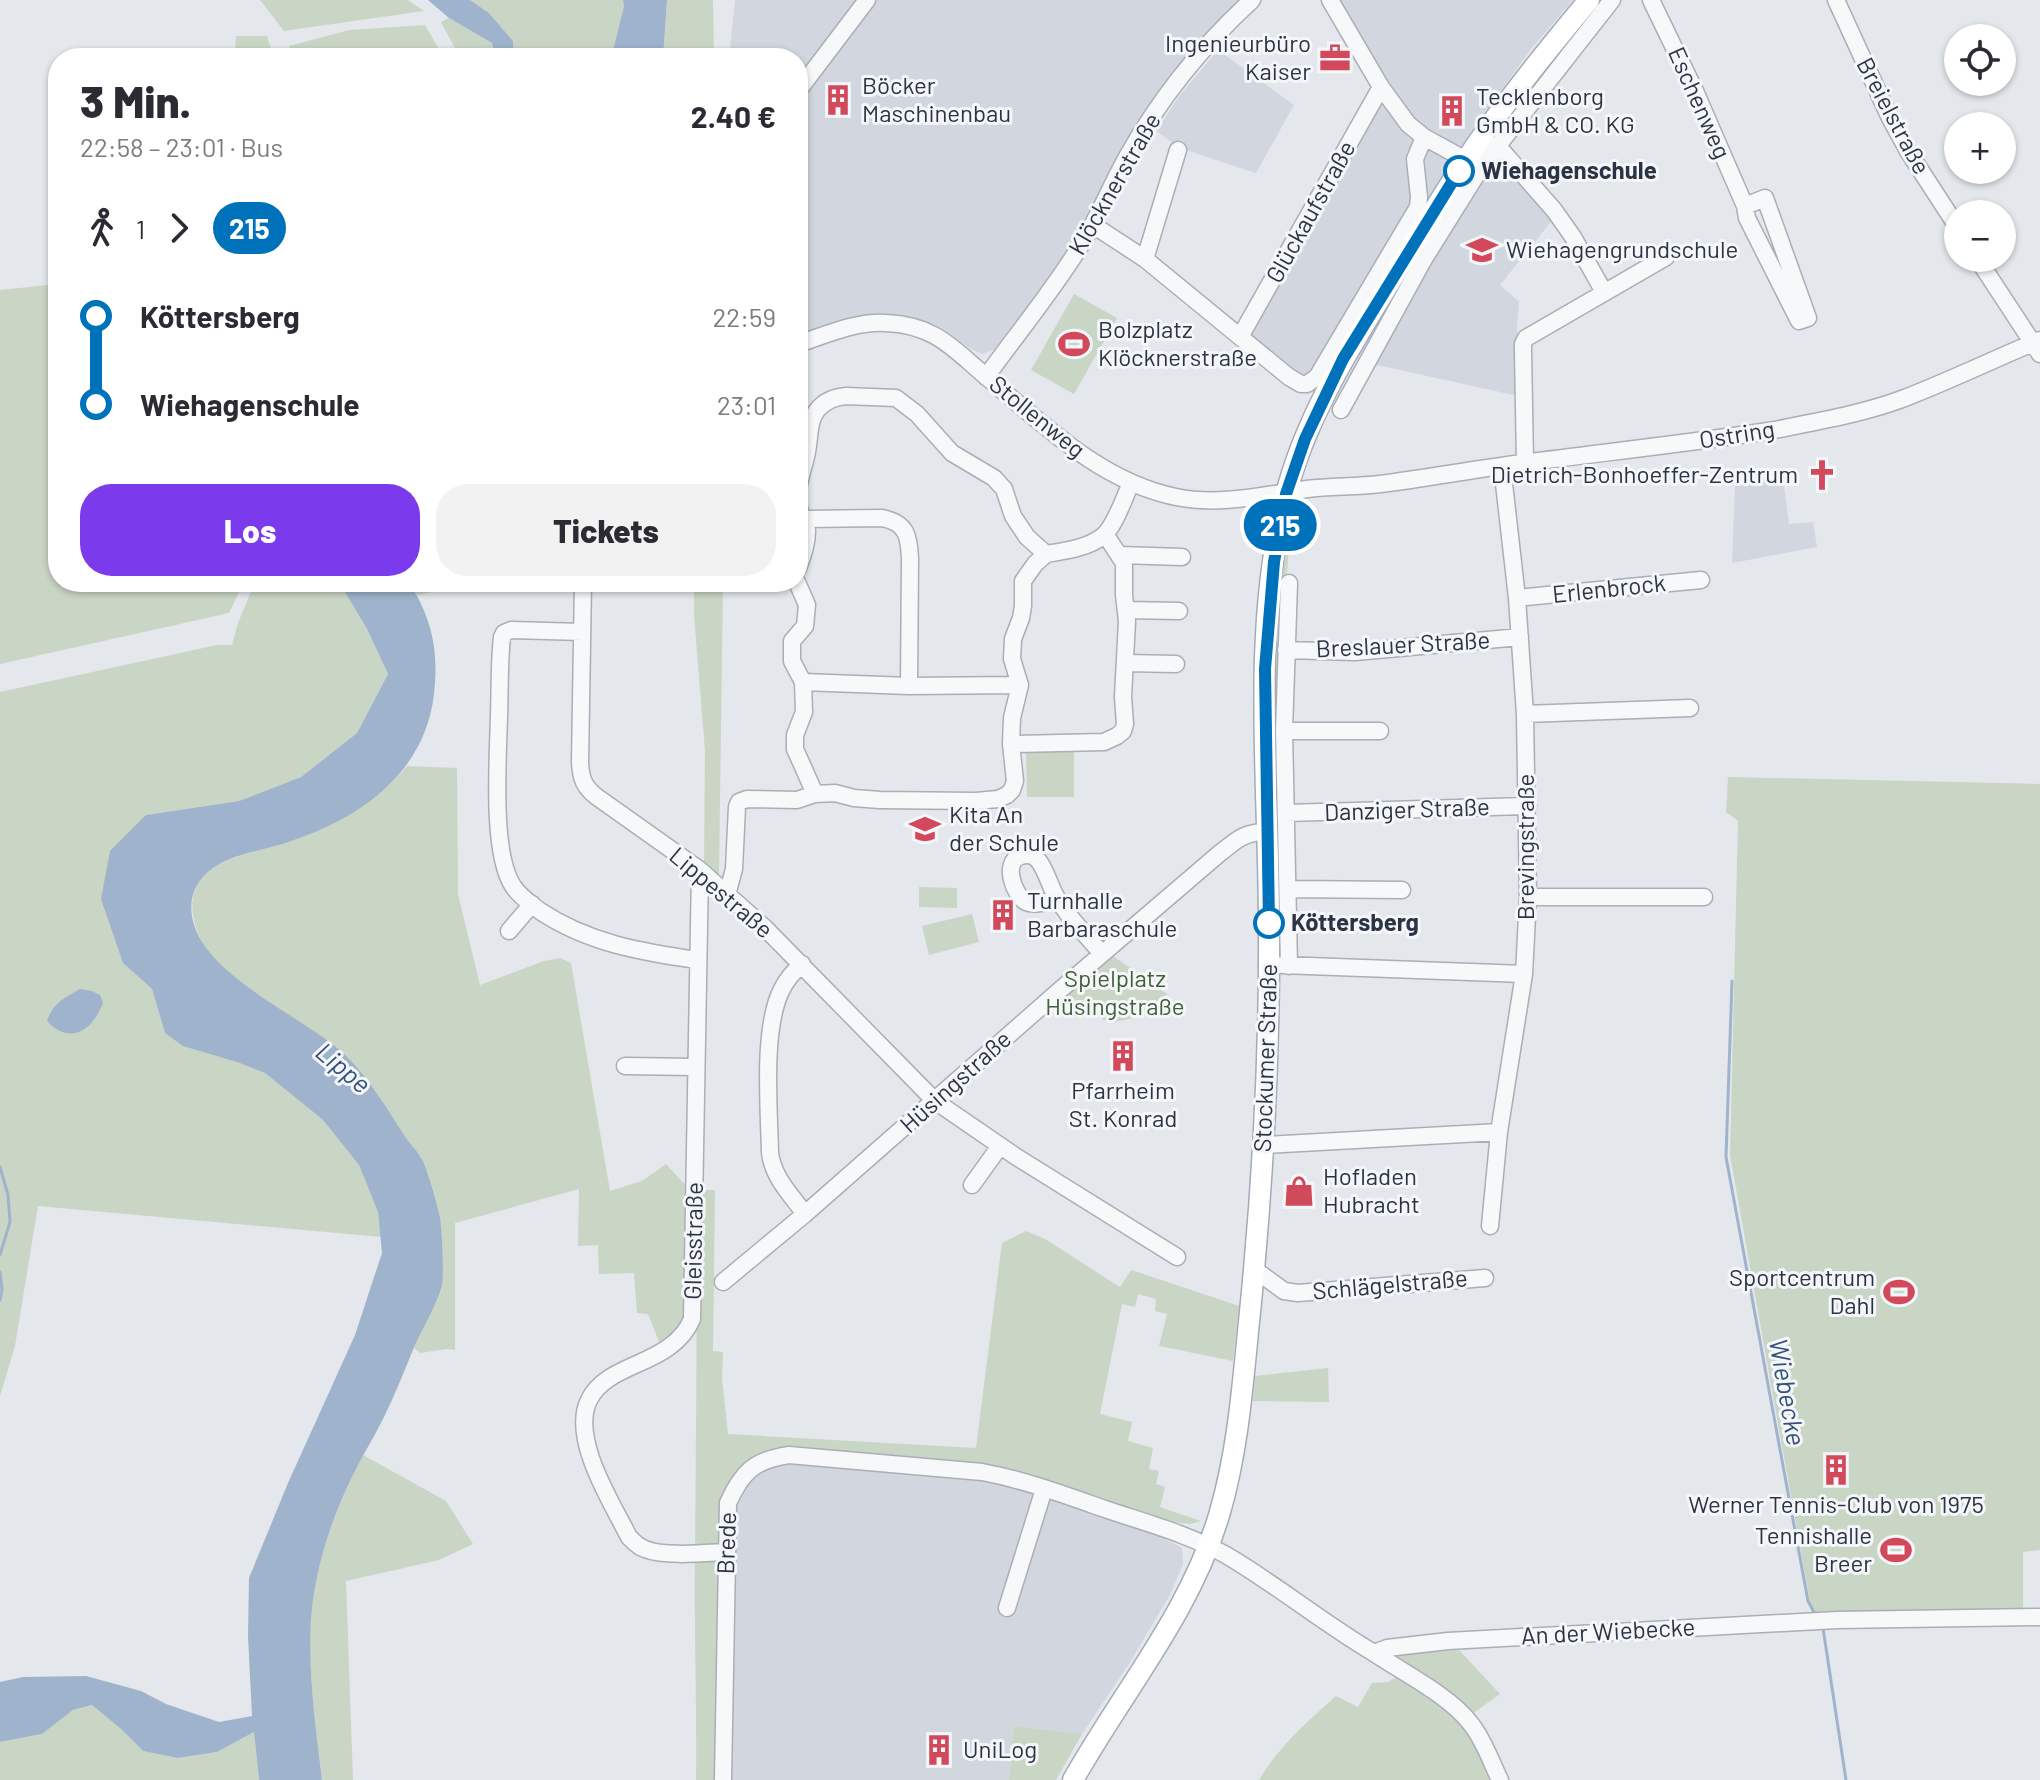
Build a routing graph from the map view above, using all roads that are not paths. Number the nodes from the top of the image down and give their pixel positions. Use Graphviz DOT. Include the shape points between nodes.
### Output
graph roads {
  1 [pos="867,0"];
  2 [pos="1252,0"];
  3 [pos="1330,0"];
  4 [pos="1589,0"];
  5 [pos="1612,0"];
  6 [pos="1651,0"];
  7 [pos="1836,0"];
  8 [pos="808,78"];
  9 [pos="1381,87"];
  10 [pos="1424,137"];
  11 [pos="1497,145"];
  12 [pos="1178,150"];
  13 [pos="1466,160"];
  14 [pos="1745,206"];
  15 [pos="1944,206"];
  16 [pos="1093,225"];
  17 [pos="1666,257"];
  18 [pos="1145,259"];
  19 [pos="1987,272"];
  20 [pos="1604,292"];
  21 [pos="1240,337"];
  22 [pos="808,341"];
  23 [pos="2038,345"];
  24 [pos="986,377"];
  25 [pos="1341,410"];
  26 [pos="808,440"];
  27 [pos="1525,463"];
  28 [pos="1502,466"];
  29 [pos="1131,483"];
  30 [pos="1286,494"];
  31 [pos="808,519"];
  32 [pos="1105,534"];
  33 [pos="1046,554"];
  34 [pos="1120,555"];
  35 [pos="1182,557"];
  36 [pos="1701,580"];
  37 [pos="1289,583"];
  38 [pos="583,592"];
  39 [pos="801,592"];
  40 [pos="1517,598"];
  41 [pos="1126,610"];
  42 [pos="1179,611"];
  43 [pos="582,632"];
  44 [pos="1520,637"];
  45 [pos="1286,650"];
  46 [pos="1125,663"];
  47 [pos="1176,664"];
  48 [pos="803,682"];
  49 [pos="1020,685"];
  50 [pos="909,686"];
  51 [pos="1690,708"];
  52 [pos="1525,714"];
  53 [pos="1284,731"];
  54 [pos="1380,731"];
  55 [pos="1011,744"];
  56 [pos="815,794"];
  57 [pos="1528,806"];
  58 [pos="1286,813"];
  59 [pos="1267,832"];
  60 [pos="700,870"];
  61 [pos="1288,889"];
  62 [pos="1402,890"];
  63 [pos="727,895"];
  64 [pos="1528,897"];
  65 [pos="1704,897"];
  66 [pos="1058,900"];
  67 [pos="532,904"];
  68 [pos="509,931"];
  69 [pos="1102,954"];
  70 [pos="697,960"];
  71 [pos="1269,961"];
  72 [pos="802,964"];
  73 [pos="1289,966"];
  74 [pos="1524,974"];
  75 [pos="625,1066"];
  76 [pos="695,1067"];
  77 [pos="935,1101"];
  78 [pos="1499,1132"];
  79 [pos="1265,1145"];
  80 [pos="1000,1146"];
  81 [pos="972,1185"];
  82 [pos="805,1214"];
  83 [pos="1490,1226"];
  84 [pos="1177,1257"];
  85 [pos="1254,1269"];
  86 [pos="1485,1278"];
  87 [pos="723,1282"];
  88 [pos="1044,1489"];
  89 [pos="1208,1547"];
  90 [pos="726,1552"];
  91 [pos="1007,1608"];
  92 [pos="2040,1617"];
  93 [pos="1374,1653"];
  94 [pos="723,1780"];
  95 [pos="1073,1780"];
  96 [pos="1500,1780"];
  1 -- 8 [label="street"];
  2 -- 16 [label="street, Klöcknerstraße" via="1199,54 1160,105"];
  3 -- 9 [label="street"];
  4 -- 13 [label="main road, Stockumer Straße"];
  5 -- 11 [label="street"];
  6 -- 14 [label="street, Eschenweg"];
  7 -- 15 [label="street, Breielstraße" via="1890,118"];
  9 -- 10 [label="street"];
  9 -- 21 [label="street, Glückaufstraße"];
  10 -- 13 [label="street"];
  10 -- 21 [label="street" via="1415,159 1418,207 1313,381 1301,384 1289,377"];
  11 -- 20 [label="street" via="1554,210"];
  11 -- 25 [label="street" via="1453,209"];
  12 -- 18 [label="street"];
  13 -- 30 [label="main road, Stockumer Straße" via="1343,359"];
  14 -- 14 [label="street, Eschenweg" via="1765,198 1808,318 1799,321"];
  16 -- 18 [label="street"];
  16 -- 24 [label="street, Klöcknerstraße"];
  17 -- 20 [label="street"];
  18 -- 21 [label="street"];
  19 -- 23 [label="street"];
  20 -- 27 [label="street" via="1523,344"];
  22 -- 24 [label="street, Stollenweg" via="865,323 900,324 941,338"];
  23 -- 27 [label="street, Ostring" via="1899,400 1839,417 1734,437"];
  24 -- 29 [label="street, Stollenweg" via="1074,449"];
  26 -- 33 [label="street" via="816,411 826,402 837,397 896,398 952,453 994,478 1027,537"];
  27 -- 28 [label="street, Ostring"];
  28 -- 30 [label="street, Ostring"];
  28 -- 40 [label="street, Brevingstraße"];
  29 -- 30 [label="street, Stollenweg" via="1178,498 1206,500"];
  29 -- 32 [label="street"];
  30 -- 59 [label="main road, Stockumer Straße" via="1266,643"];
  31 -- 50 [label="street" via="882,518 905,530 910,559"];
  32 -- 33 [label="street"];
  32 -- 34 [label="street"];
  33 -- 49 [label="street" via="1023,581 1012,659"];
  34 -- 35 [label="street"];
  34 -- 41 [label="street"];
  36 -- 40 [label="street, Erlenbrock"];
  37 -- 45 [label="street, Stockumer Straße"];
  38 -- 43 [label="street, Lippestraße"];
  39 -- 48 [label="street" via="807,605 805,626 792,641 792,661"];
  40 -- 44 [label="street, Brevingstraße"];
  41 -- 42 [label="street"];
  41 -- 46 [label="street"];
  43 -- 60 [label="street, Lippestraße" via="581,781"];
  43 -- 67 [label="street" via="511,630 502,637 498,780 503,862 513,886"];
  44 -- 45 [label="street, Breslauer Straße" via="1355,652"];
  44 -- 52 [label="street, Brevingstraße"];
  45 -- 53 [label="street, Stockumer Straße"];
  46 -- 47 [label="street"];
  46 -- 55 [label="street" via="1125,724 1117,736 1104,742"];
  48 -- 50 [label="street"];
  48 -- 56 [label="street" via="804,712 795,749"];
  49 -- 50 [label="street"];
  49 -- 55 [label="street"];
  51 -- 52 [label="street"];
  52 -- 57 [label="street, Brevingstraße"];
  53 -- 54 [label="street"];
  53 -- 58 [label="street, Stockumer Straße"];
  55 -- 56 [label="street" via="1015,781 998,799 880,800"];
  56 -- 63 [label="street" via="797,800 739,802"];
  57 -- 58 [label="street, Danziger Straße"];
  57 -- 64 [label="street, Brevingstraße"];
  58 -- 61 [label="street, Stockumer Straße"];
  59 -- 69 [label="street, Hüsingstraße" via="1243,834"];
  59 -- 71 [label="main road, Stockumer Straße"];
  60 -- 63 [label="street, Lippestraße"];
  60 -- 70 [label="street, Gleisstraße"];
  61 -- 62 [label="street"];
  61 -- 73 [label="street, Stockumer Straße"];
  63 -- 72 [label="street, Lippestraße"];
  64 -- 65 [label="street"];
  64 -- 74 [label="street, Brevingstraße"];
  66 -- 69 [label="street"];
  67 -- 68 [label="street"];
  67 -- 70 [label="street" via="573,930 619,946"];
  69 -- 77 [label="street, Hüsingstraße"];
  70 -- 76 [label="street, Gleisstraße"];
  71 -- 73 [label="street"];
  71 -- 79 [label="main road, Stockumer Straße"];
  72 -- 77 [label="street, Lippestraße"];
  72 -- 82 [label="street" via="781,989 772,1023 770,1152 776,1174"];
  73 -- 74 [label="street"];
  74 -- 78 [label="street, Brevingstraße"];
  75 -- 76 [label="street"];
  76 -- 90 [label="street, Gleisstraße" via="692,1319 671,1347 599,1387 589,1399 584,1424 589,1454 629,1537 648,1551"];
  77 -- 80 [label="street, Lippestraße"];
  77 -- 82 [label="street, Hüsingstraße"];
  78 -- 79 [label="street"];
  78 -- 83 [label="street, Brevingstraße"];
  79 -- 85 [label="main road, Stockumer Straße"];
  80 -- 81 [label="street"];
  80 -- 84 [label="street, Lippestraße"];
  82 -- 87 [label="street, Hüsingstraße"];
  85 -- 86 [label="street, Schlägelstraße" via="1284,1291 1298,1293"];
  85 -- 89 [label="main road, Stockumer Straße" via="1235,1450"];
  88 -- 89 [label="street, Brede"];
  88 -- 90 [label="street, Brede" via="982,1472 789,1455 769,1458 736,1484 728,1503"];
  88 -- 91 [label="street"];
  89 -- 93 [label="street"];
  89 -- 95 [label="main road, Stockumer Straße" via="1176,1615"];
  90 -- 94 [label="street, Brede"];
  92 -- 93 [label="street, An der Wiebecke" via="1837,1620 1457,1640"];
  93 -- 96 [label="street" via="1464,1715"];
}
